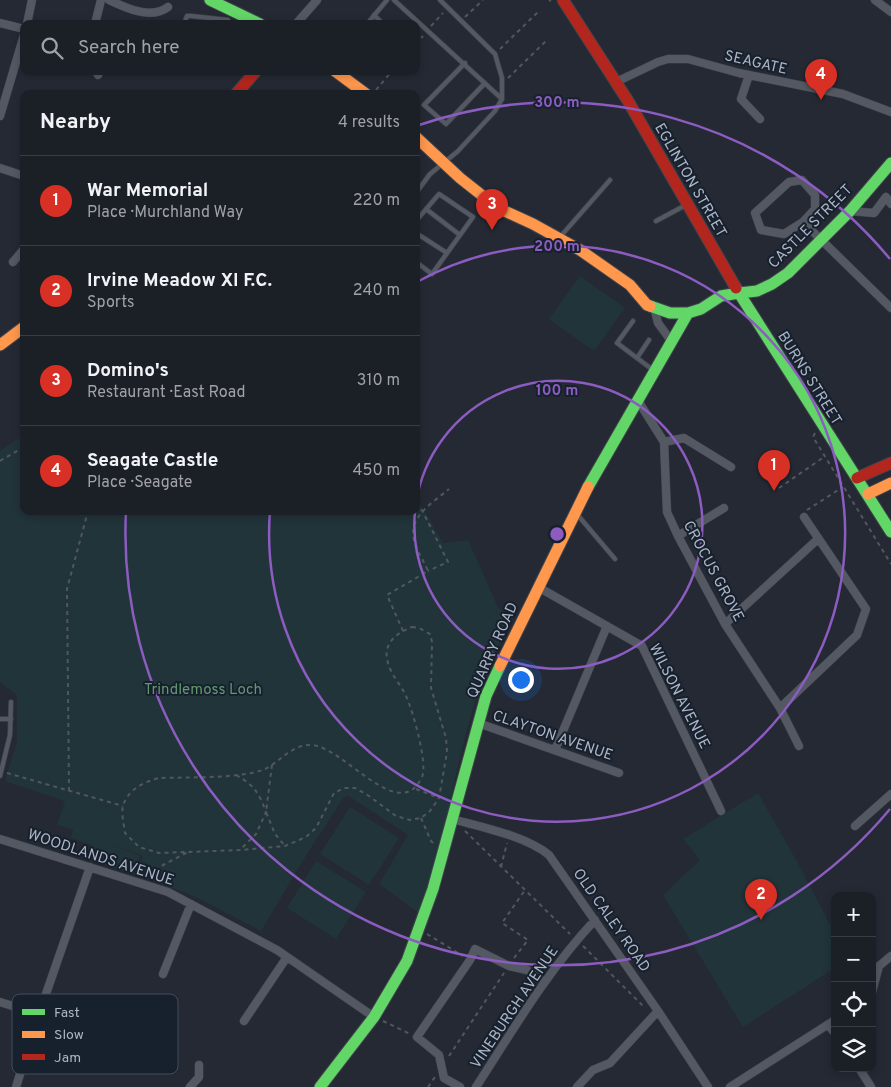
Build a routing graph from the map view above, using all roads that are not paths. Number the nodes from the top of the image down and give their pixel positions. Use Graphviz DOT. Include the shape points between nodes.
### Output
graph roads {
  1 [pos="32,0"];
  2 [pos="101,0"];
  3 [pos="109,0"];
  4 [pos="210,0"];
  5 [pos="317,0"];
  6 [pos="387,0"];
  7 [pos="394,0"];
  8 [pos="440,0"];
  9 [pos="563,0"];
  10 [pos="875,0"];
  11 [pos="168,8"];
  12 [pos="891,12"];
  13 [pos="374,15"];
  14 [pos="230,18"];
  15 [pos="28,20"];
  16 [pos="96,20"];
  17 [pos="186,20"];
  18 [pos="300,20"];
  19 [pos="370,20"];
  20 [pos="379,20"];
  21 [pos="417,20"];
  22 [pos="0,23"];
  23 [pos="420,23"];
  24 [pos="20,28"];
  25 [pos="20,48"];
  26 [pos="465,63"];
  27 [pos="253,75"];
  28 [pos="340,75"];
  29 [pos="749,75"];
  30 [pos="616,82"];
  31 [pos="485,83"];
  32 [pos="239,90"];
  33 [pos="361,90"];
  34 [pos="502,99"];
  35 [pos="891,112"];
  36 [pos="0,116"];
  37 [pos="760,119"];
  38 [pos="420,141"];
  39 [pos="891,163"];
  40 [pos="444,164"];
  41 [pos="0,168"];
  42 [pos="20,175"];
  43 [pos="610,180"];
  44 [pos="420,188"];
  45 [pos="688,204"];
  46 [pos="891,204"];
  47 [pos="426,209"];
  48 [pos="850,211"];
  49 [pos="420,217"];
  50 [pos="656,221"];
  51 [pos="804,222"];
  52 [pos="460,235"];
  53 [pos="420,236"];
  54 [pos="559,238"];
  55 [pos="822,240"];
  56 [pos="447,253"];
  57 [pos="20,254"];
  58 [pos="13,262"];
  59 [pos="420,265"];
  60 [pos="738,294"];
  61 [pos="654,307"];
  62 [pos="891,308"];
  63 [pos="688,313"];
  64 [pos="634,321"];
  65 [pos="20,331"];
  66 [pos="649,340"];
  67 [pos="672,342"];
  68 [pos="0,345"];
  69 [pos="637,358"];
  70 [pos="655,371"];
  71 [pos="637,399"];
  72 [pos="664,442"];
  73 [pos="891,463"];
  74 [pos="731,467"];
  75 [pos="857,478"];
  76 [pos="891,483"];
  77 [pos="868,494"];
  78 [pos="724,508"];
  79 [pos="575,512"];
  80 [pos="804,518"];
  81 [pos="891,532"];
  82 [pos="678,536"];
  83 [pos="818,539"];
  84 [pos="616,559"];
  85 [pos="538,587"];
  86 [pos="725,624"];
  87 [pos="608,626"];
  88 [pos="11,702"];
  89 [pos="780,708"];
  90 [pos="0,718"];
  91 [pos="11,719"];
  92 [pos="478,723"];
  93 [pos="799,746"];
  94 [pos="555,750"];
  95 [pos="619,773"];
  96 [pos="1,774"];
  97 [pos="891,794"];
  98 [pos="721,811"];
  99 [pos="452,819"];
  100 [pos="855,826"];
  101 [pos="0,839"];
  102 [pos="90,867"];
  103 [pos="191,904"];
  104 [pos="595,920"];
  105 [pos="891,956"];
  106 [pos="287,957"];
  107 [pos="163,974"];
  108 [pos="544,982"];
  109 [pos="875,982"];
  110 [pos="46,994"];
  111 [pos="0,1002"];
  112 [pos="12,1006"];
  113 [pos="658,1012"];
  114 [pos="374,1017"];
  115 [pos="244,1021"];
  116 [pos="831,1023"];
  117 [pos="828,1025"];
  118 [pos="831,1028"];
  119 [pos="199,1065"];
  120 [pos="862,1072"];
  121 [pos="20,1074"];
  122 [pos="16,1087"];
  123 [pos="190,1087"];
  124 [pos="320,1087"];
  125 [pos="460,1087"];
  126 [pos="476,1087"];
  127 [pos="577,1087"];
  128 [pos="708,1087"];
  129 [pos="730,1087"];
  130 [pos="871,1087"];
  1 -- 15 [label="street"];
  2 -- 16 [label="street"];
  3 -- 11 [label="street" via="131,10 163,12"];
  4 -- 14 [label="street"];
  5 -- 18 [label="street"];
  6 -- 13 [label="lane"];
  7 -- 21 [label="lane"];
  8 -- 34 [label="lane" via="495,54 502,78"];
  9 -- 30 [label="street, EGLINTON STREET"];
  10 -- 12 [label="street"];
  13 -- 19 [label="lane"];
  13 -- 20 [label="lane"];
  14 -- 17 [label="lane" via="187,16"];
  22 -- 24 [label="street"];
  23 -- 26 [label="lane"];
  25 -- 36 [label="street"];
  26 -- 31 [label="lane"];
  26 -- 31 [label="lane" via="424,105 446,124"];
  27 -- 32 [label="street"];
  28 -- 33 [label="street"];
  29 -- 30 [label="street, SEAGATE" via="678,58 658,62"];
  29 -- 35 [label="street, SEAGATE" via="843,94"];
  29 -- 37 [label="street" via="741,98"];
  30 -- 45 [label="street, EGLINTON STREET"];
  31 -- 34 [label="lane"];
  34 -- 40 [label="lane" via="495,111"];
  38 -- 40 [label="street"];
  39 -- 48 [label="street, CASTLE STREET"];
  40 -- 44 [label="lane" via="430,174"];
  40 -- 54 [label="street" via="498,208"];
  41 -- 42 [label="street"];
  43 -- 54 [label="lane"];
  45 -- 50 [label="lane"];
  45 -- 60 [label="street, EGLINTON STREET"];
  46 -- 48 [label="street" via="886,197 874,214"];
  47 -- 49 [label="lane"];
  47 -- 52 [label="lane"];
  47 -- 52 [label="lane" via="439,194 473,218"];
  48 -- 55 [label="street, CASTLE STREET"];
  51 -- 51 [label="street" via="784,234 761,230 755,213 789,182 802,180 814,195 815,209"];
  51 -- 55 [label="street"];
  52 -- 56 [label="lane"];
  53 -- 56 [label="lane"];
  54 -- 61 [label="street" via="630,285 647,305"];
  55 -- 60 [label="street, CASTLE STREET" via="772,284 757,292"];
  55 -- 62 [label="street"];
  56 -- 59 [label="lane" via="432,274"];
  57 -- 58 [label="street"];
  60 -- 63 [label="street, CASTLE STREET" via="721,296"];
  60 -- 75 [label="street, BURNS STREET"];
  61 -- 63 [label="street" via="670,313"];
  61 -- 67 [label="street" via="658,323"];
  63 -- 67 [label="street, QUARRY ROAD"];
  64 -- 69 [label="lane" via="618,343"];
  65 -- 68 [label="street"];
  66 -- 69 [label="lane"];
  67 -- 70 [label="street, QUARRY ROAD"];
  69 -- 70 [label="lane"];
  70 -- 71 [label="street, QUARRY ROAD"];
  71 -- 72 [label="street, CROCUS GROVE"];
  71 -- 79 [label="street, QUARRY ROAD"];
  72 -- 74 [label="street" via="684,438"];
  72 -- 82 [label="street, CROCUS GROVE" via="667,512"];
  73 -- 75 [label="street"];
  75 -- 77 [label="street, BURNS STREET"];
  76 -- 77 [label="street"];
  77 -- 81 [label="street, BURNS STREET"];
  78 -- 82 [label="street"];
  79 -- 84 [label="lane"];
  79 -- 85 [label="street, QUARRY ROAD"];
  80 -- 83 [label="street"];
  82 -- 86 [label="street, CROCUS GROVE"];
  83 -- 86 [label="street"];
  83 -- 89 [label="street" via="866,609 857,635"];
  85 -- 87 [label="street, WILSON AVENUE"];
  85 -- 92 [label="street, QUARRY ROAD" via="486,696"];
  86 -- 89 [label="street, CROCUS GROVE"];
  87 -- 94 [label="street"];
  87 -- 98 [label="street, WILSON AVENUE" via="642,646"];
  88 -- 91 [label="lane"];
  89 -- 93 [label="street, CROCUS GROVE"];
  90 -- 91 [label="lane"];
  91 -- 96 [label="lane"];
  92 -- 94 [label="street, CLAYTON AVENUE"];
  92 -- 99 [label="street, QUARRY ROAD"];
  94 -- 95 [label="street, CLAYTON AVENUE"];
  97 -- 100 [label="street"];
  99 -- 104 [label="street, OLD CALEY ROAD" via="544,850"];
  99 -- 114 [label="street, QUARRY ROAD" via="433,889 407,962"];
  101 -- 102 [label="street, WOODLANDS AVENUE"];
  102 -- 103 [label="street, WOODLANDS AVENUE" via="168,892"];
  102 -- 110 [label="street"];
  103 -- 106 [label="street, WOODLANDS AVENUE"];
  103 -- 107 [label="street"];
  104 -- 108 [label="street, VINEBURGH AVENUE"];
  104 -- 113 [label="street, OLD CALEY ROAD"];
  105 -- 109 [label="street" via="879,966"];
  106 -- 114 [label="street, WOODLANDS AVENUE"];
  106 -- 115 [label="street"];
  108 -- 125 [label="street" via="527,970 509,966 475,949 417,1037 439,1055 444,1078"];
  108 -- 126 [label="street, VINEBURGH AVENUE"];
  111 -- 112 [label="street"];
  113 -- 127 [label="street" via="610,1063 593,1070"];
  113 -- 128 [label="street, OLD CALEY ROAD"];
  114 -- 124 [label="street, QUARRY ROAD"];
  116 -- 117 [label="street"];
  117 -- 118 [label="street"];
  117 -- 129 [label="street"];
  119 -- 123 [label="street" via="199,1077"];
  120 -- 130 [label="street"];
  121 -- 122 [label="street"];
}
